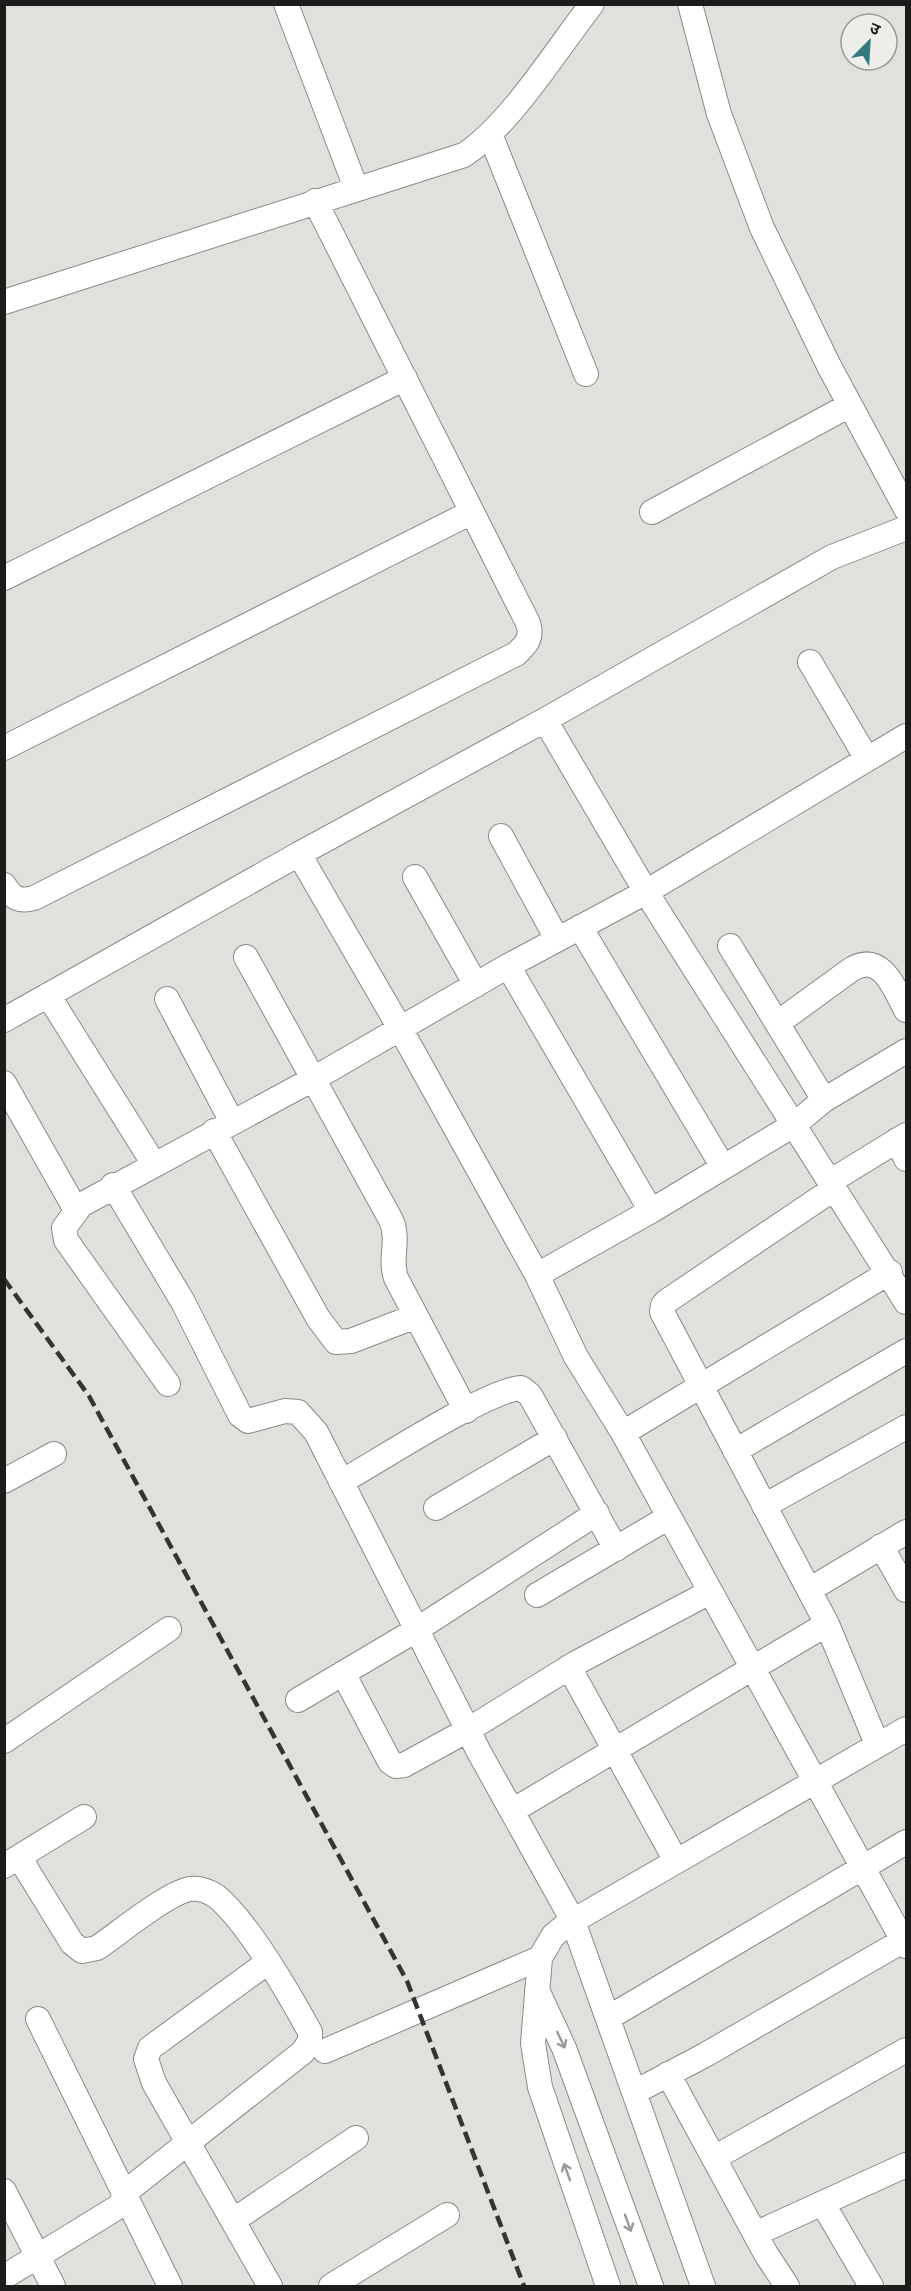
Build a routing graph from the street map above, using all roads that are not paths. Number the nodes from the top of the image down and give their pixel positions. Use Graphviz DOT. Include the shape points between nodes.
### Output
graph roads {
  1 [pos="286,4"];
  2 [pos="592,4"];
  3 [pos="690,4"];
  4 [pos="490,134"];
  5 [pos="356,188"];
  6 [pos="315,201"];
  7 [pos="4,302"];
  8 [pos="586,374"];
  9 [pos="405,378"];
  10 [pos="850,405"];
  11 [pos="906,508"];
  12 [pos="472,512"];
  13 [pos="652,512"];
  14 [pos="906,528"];
  15 [pos="4,578"];
  16 [pos="810,662"];
  17 [pos="545,720"];
  18 [pos="906,736"];
  19 [pos="4,748"];
  20 [pos="867,759"];
  21 [pos="501,836"];
  22 [pos="299,854"];
  23 [pos="415,878"];
  24 [pos="4,885"];
  25 [pos="646,892"];
  26 [pos="580,927"];
  27 [pos="557,939"];
  28 [pos="730,945"];
  29 [pos="246,957"];
  30 [pos="508,966"];
  31 [pos="477,985"];
  32 [pos="48,995"];
  33 [pos="167,999"];
  34 [pos="906,1010"];
  35 [pos="4,1020"];
  36 [pos="779,1022"];
  37 [pos="401,1030"];
  38 [pos="906,1051"];
  39 [pos="315,1078"];
  40 [pos="4,1083"];
  41 [pos="824,1100"];
  42 [pos="795,1124"];
  43 [pos="223,1127"];
  44 [pos="903,1145"];
  45 [pos="154,1164"];
  46 [pos="723,1167"];
  47 [pos="113,1185"];
  48 [pos="833,1185"];
  49 [pos="76,1210"];
  50 [pos="651,1211"];
  51 [pos="890,1272"];
  52 [pos="537,1275"];
  53 [pos="906,1302"];
  54 [pos="416,1316"];
  55 [pos="906,1351"];
  56 [pos="168,1384"];
  57 [pos="701,1388"];
  58 [pos="466,1411"];
  59 [pos="906,1427"];
  60 [pos="622,1433"];
  61 [pos="555,1438"];
  62 [pos="735,1451"];
  63 [pos="54,1454"];
  64 [pos="4,1481"];
  65 [pos="341,1482"];
  66 [pos="764,1506"];
  67 [pos="436,1508"];
  68 [pos="597,1514"];
  69 [pos="669,1517"];
  70 [pos="906,1532"];
  71 [pos="881,1546"];
  72 [pos="616,1549"];
  73 [pos="809,1590"];
  74 [pos="906,1590"];
  75 [pos="710,1592"];
  76 [pos="537,1594"];
  77 [pos="827,1624"];
  78 [pos="169,1629"];
  79 [pos="416,1630"];
  80 [pos="569,1667"];
  81 [pos="752,1668"];
  82 [pos="343,1673"];
  83 [pos="298,1700"];
  84 [pos="906,1729"];
  85 [pos="468,1730"];
  86 [pos="4,1741"];
  87 [pos="877,1744"];
  88 [pos="615,1752"];
  89 [pos="816,1779"];
  90 [pos="512,1811"];
  91 [pos="84,1816"];
  92 [pos="906,1842"];
  93 [pos="12,1861"];
  94 [pos="676,1861"];
  95 [pos="864,1868"];
  96 [pos="573,1921"];
  97 [pos="905,1942"];
  98 [pos="540,1958"];
  99 [pos="268,1962"];
  100 [pos="536,1987"];
  101 [pos="608,2018"];
  102 [pos="38,2019"];
  103 [pos="906,2050"];
  104 [pos="325,2051"];
  105 [pos="668,2074"];
  106 [pos="635,2092"];
  107 [pos="356,2138"];
  108 [pos="190,2143"];
  109 [pos="714,2158"];
  110 [pos="904,2172"];
  111 [pos="4,2191"];
  112 [pos="124,2198"];
  113 [pos="823,2204"];
  114 [pos="447,2215"];
  115 [pos="234,2220"];
  116 [pos="755,2234"];
  117 [pos="37,2256"];
  118 [pos="4,2277"];
  119 [pos="347,2282"];
  120 [pos="53,2286"];
  121 [pos="170,2286"];
  122 [pos="270,2286"];
  123 [pos="608,2286"];
  124 [pos="651,2286"];
  125 [pos="703,2286"];
  126 [pos="787,2286"];
  127 [pos="871,2286"];
  1 -- 5 [label="street"];
  2 -- 4 [label="street"];
  3 -- 10 [label="street" via="719,114 762,228"];
  4 -- 5 [label="street" via="464,155 445,163"];
  4 -- 8 [label="street"];
  5 -- 6 [label="street"];
  6 -- 7 [label="street"];
  6 -- 9 [label="street"];
  9 -- 12 [label="street"];
  9 -- 15 [label="street"];
  10 -- 11 [label="street"];
  10 -- 13 [label="street"];
  12 -- 19 [label="street"];
  12 -- 24 [label="street" via="531,630 528,643 516,654 34,898 19,900"];
  14 -- 17 [label="street" via="832,557"];
  16 -- 20 [label="street"];
  17 -- 22 [label="street"];
  17 -- 25 [label="street"];
  18 -- 20 [label="street"];
  20 -- 25 [label="street"];
  21 -- 27 [label="street"];
  22 -- 32 [label="street"];
  22 -- 37 [label="street"];
  23 -- 31 [label="street"];
  25 -- 26 [label="street"];
  25 -- 42 [label="street"];
  26 -- 27 [label="street"];
  26 -- 46 [label="street"];
  27 -- 30 [label="street"];
  28 -- 36 [label="street"];
  29 -- 39 [label="street"];
  30 -- 31 [label="street"];
  30 -- 50 [label="street"];
  31 -- 37 [label="street"];
  32 -- 35 [label="street"];
  32 -- 45 [label="street"];
  33 -- 43 [label="street"];
  34 -- 36 [label="street" via="886,973 875,965 863,964"];
  36 -- 41 [label="street"];
  37 -- 39 [label="street"];
  37 -- 52 [label="street"];
  38 -- 41 [label="street"];
  39 -- 43 [label="street"];
  39 -- 54 [label="street" via="391,1220 396,1234 393,1271"];
  40 -- 49 [label="street"];
  41 -- 42 [label="street"];
  42 -- 46 [label="street"];
  42 -- 48 [label="street"];
  43 -- 45 [label="street"];
  43 -- 54 [label="street" via="318,1318 336,1342 351,1341"];
  44 -- 48 [label="street"];
  45 -- 47 [label="street"];
  46 -- 50 [label="street"];
  47 -- 49 [label="street"];
  47 -- 65 [label="street" via="183,1302 240,1415 248,1421 285,1411 298,1412 316,1432"];
  48 -- 51 [label="street"];
  48 -- 57 [label="street" via="663,1305 662,1312"];
  49 -- 56 [label="street" via="63,1228 66,1240"];
  50 -- 52 [label="street"];
  51 -- 53 [label="street"];
  51 -- 57 [label="street"];
  52 -- 60 [label="street" via="576,1357"];
  54 -- 58 [label="street"];
  55 -- 62 [label="street"];
  57 -- 60 [label="street"];
  57 -- 62 [label="street"];
  58 -- 61 [label="street" via="521,1388 530,1395"];
  58 -- 65 [label="street"];
  59 -- 66 [label="street"];
  60 -- 69 [label="street"];
  61 -- 67 [label="street"];
  61 -- 68 [label="street"];
  62 -- 66 [label="street"];
  63 -- 64 [label="street"];
  65 -- 79 [label="street"];
  66 -- 73 [label="street"];
  68 -- 72 [label="street"];
  68 -- 79 [label="street"];
  69 -- 72 [label="street"];
  69 -- 75 [label="street"];
  70 -- 71 [label="street"];
  71 -- 73 [label="street"];
  71 -- 74 [label="street"];
  72 -- 76 [label="street"];
  73 -- 77 [label="street"];
  75 -- 80 [label="street"];
  75 -- 81 [label="street"];
  77 -- 81 [label="street"];
  77 -- 87 [label="street"];
  78 -- 86 [label="street"];
  79 -- 82 [label="street"];
  79 -- 85 [label="street"];
  80 -- 85 [label="street"];
  80 -- 88 [label="street"];
  81 -- 88 [label="street"];
  81 -- 89 [label="street"];
  82 -- 83 [label="street"];
  82 -- 85 [label="street" via="390,1762 396,1766"];
  84 -- 87 [label="street"];
  85 -- 90 [label="street"];
  87 -- 89 [label="street"];
  88 -- 90 [label="street"];
  88 -- 94 [label="street"];
  89 -- 94 [label="street"];
  89 -- 95 [label="street"];
  90 -- 96 [label="street"];
  91 -- 93 [label="street"];
  92 -- 95 [label="street"];
  93 -- 99 [label="street" via="82,1951 97,1948 175,1894 190,1889 205,1890 227,1907"];
  94 -- 96 [label="street"];
  95 -- 97 [label="street"];
  95 -- 101 [label="street"];
  96 -- 98 [label="street" via="553,1936"];
  96 -- 101 [label="street"];
  97 -- 105 [label="street"];
  98 -- 100 [label="street"];
  98 -- 104 [label="street"];
  99 -- 108 [label="street" via="310,2032 310,2041 303,2052"];
  99 -- 108 [label="street" via="150,2048 146,2059 149,2071"];
  123 -- 100 [label="street, one-way" via="540,2087 533,2043"];
  100 -- 124 [label="street, one-way" via="564,2048"];
  101 -- 106 [label="street"];
  102 -- 112 [label="street"];
  103 -- 109 [label="street"];
  105 -- 106 [label="street"];
  105 -- 109 [label="street"];
  106 -- 125 [label="street"];
  107 -- 115 [label="street"];
  108 -- 112 [label="street"];
  108 -- 115 [label="street"];
  109 -- 116 [label="street"];
  110 -- 113 [label="street"];
  111 -- 117 [label="street"];
  112 -- 117 [label="street"];
  112 -- 121 [label="street"];
  113 -- 116 [label="street"];
  113 -- 127 [label="street"];
  114 -- 119 [label="street"];
  115 -- 122 [label="street"];
  116 -- 126 [label="street"];
  117 -- 118 [label="street"];
  117 -- 120 [label="street"];
}
